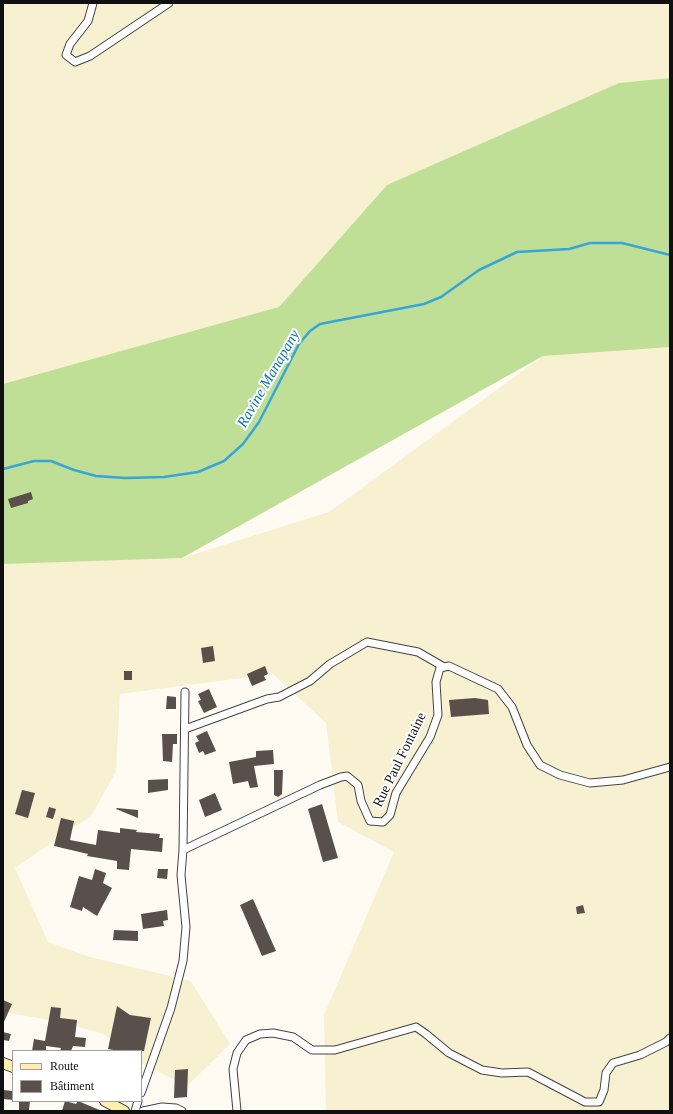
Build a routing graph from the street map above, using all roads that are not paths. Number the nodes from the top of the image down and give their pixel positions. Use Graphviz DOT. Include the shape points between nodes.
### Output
graph roads {
  1 [pos="93,3"];
  2 [pos="169,3"];
  3 [pos="444,667"];
  4 [pos="185,692"];
  5 [pos="184,729"];
  6 [pos="670,767"];
  7 [pos="183,850"];
  8 [pos="670,1038"];
  9 [pos="142,1090"];
  10 [pos="107,1102"];
  11 [pos="124,1111"];
  12 [pos="143,1111"];
  13 [pos="182,1111"];
  14 [pos="237,1111"];
  1 -- 2 [label="street" via="88,21 70,44 66,54 74,62 90,56"];
  3 -- 5 [label="street" via="418,652 367,642 330,664 310,680 279,697"];
  3 -- 6 [label="street" via="450,666 498,689 512,707 527,745 540,765 560,775 590,783 623,780"];
  3 -- 7 [label="street, Rue Paul Fontaine" via="440,668 436,682 438,715 430,737 402,780 390,815 383,822 370,821 361,802 358,785 347,776 320,785"];
  4 -- 5 [label="street"];
  5 -- 7 [label="street"];
  7 -- 9 [label="street" via="181,875 186,927 183,961 171,1008"];
  8 -- 14 [label="street" via="640,1055 613,1063 606,1073 604,1090 599,1102 585,1102 528,1072 502,1073 482,1070 448,1053 416,1027 335,1050 312,1050 293,1037 273,1033 260,1034 246,1040 237,1053 233,1069"];
  10 -- 11 [label="main road"];
  12 -- 13 [label="street" via="162,1107"];
}
